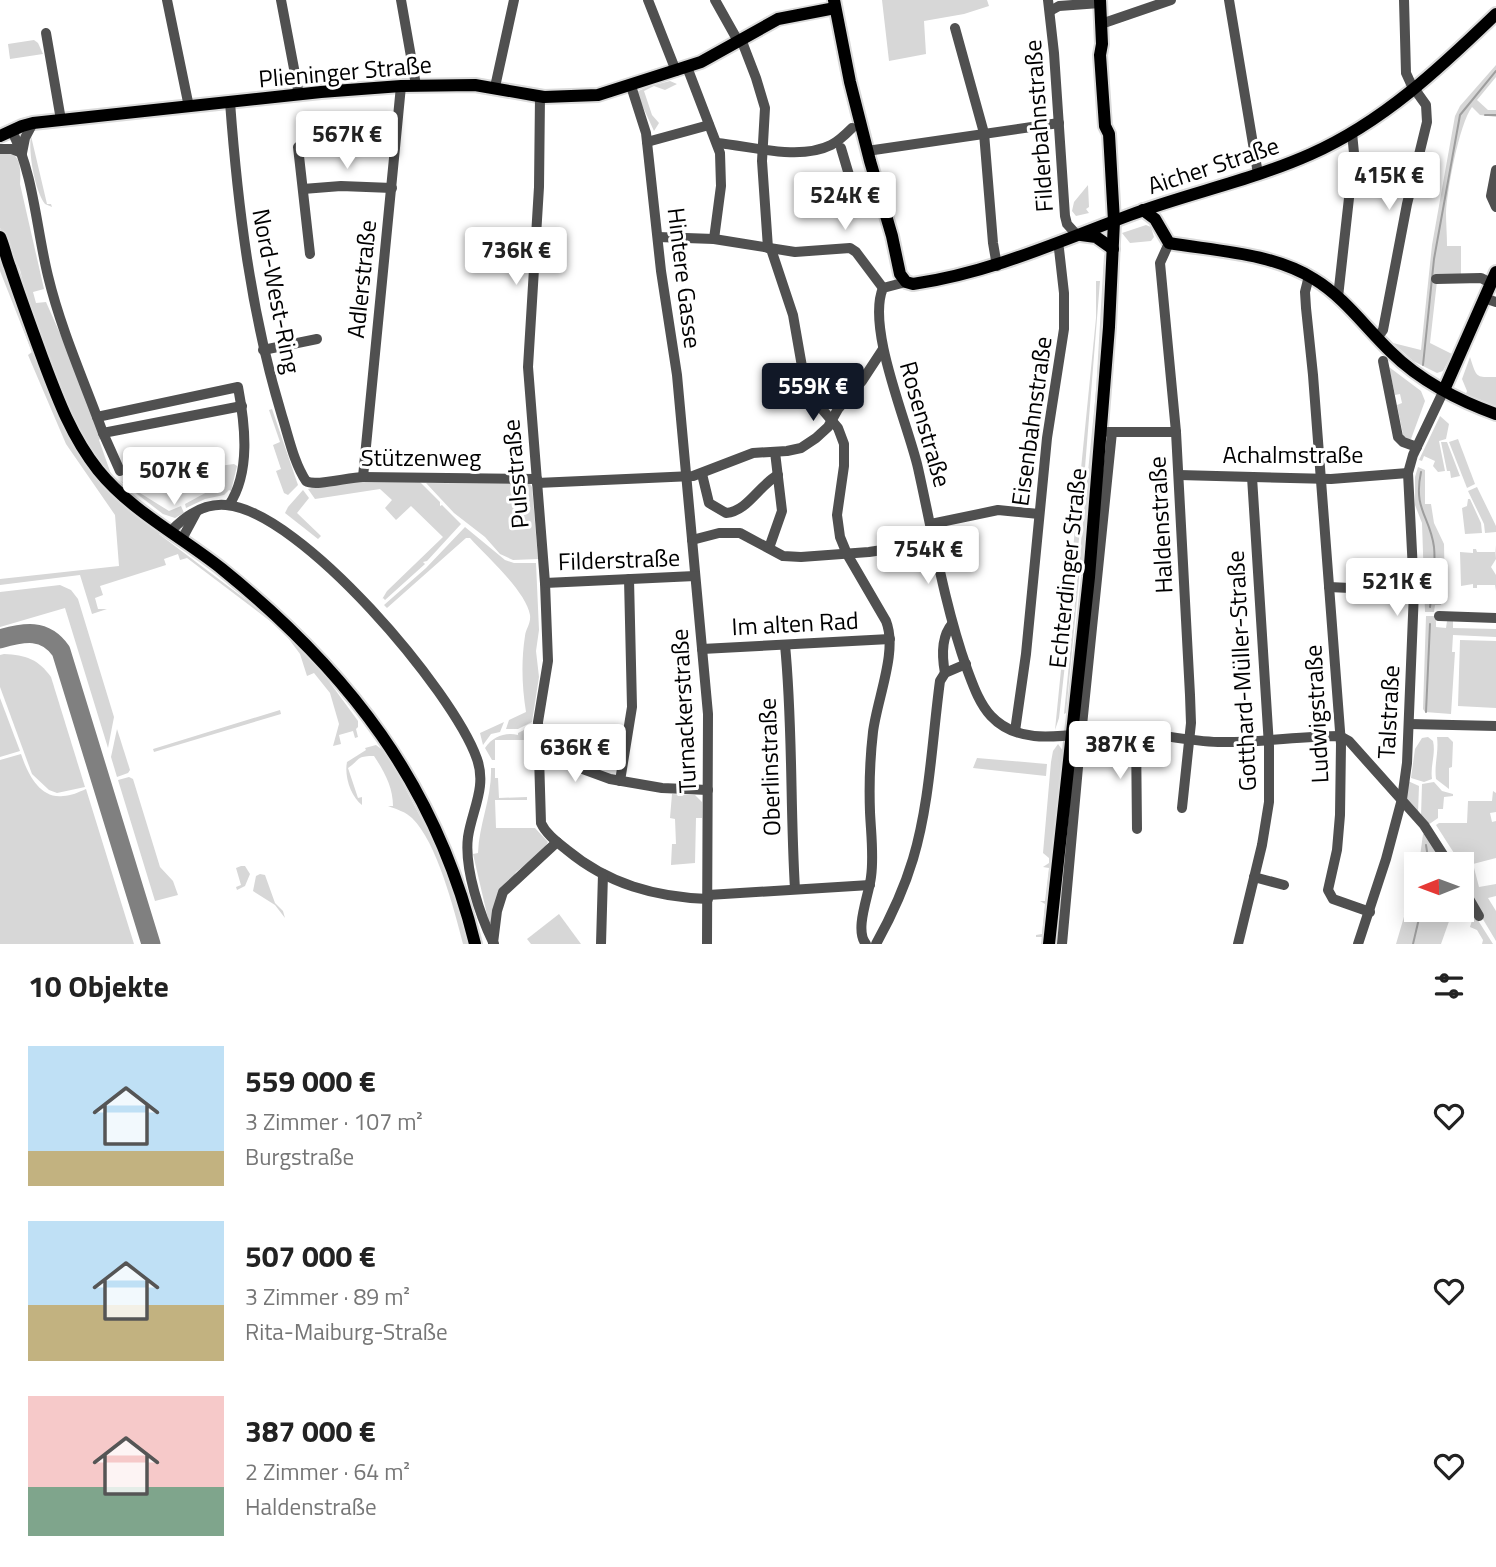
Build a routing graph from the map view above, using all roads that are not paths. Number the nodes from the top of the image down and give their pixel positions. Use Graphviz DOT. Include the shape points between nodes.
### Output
graph roads {
  1 [pos="167,0"];
  2 [pos="281,0"];
  3 [pos="401,0"];
  4 [pos="514,0"];
  5 [pos="648,0"];
  6 [pos="715,0"];
  7 [pos="1171,0"];
  8 [pos="1229,0"];
  9 [pos="1404,0"];
  10 [pos="1100,2"];
  11 [pos="835,4"];
  12 [pos="1049,5"];
  13 [pos="1496,14"];
  14 [pos="1101,24"];
  15 [pos="955,28"];
  16 [pos="46,33"];
  17 [pos="740,40"];
  18 [pos="682,69"];
  19 [pos="416,85"];
  20 [pos="401,86"];
  21 [pos="631,86"];
  22 [pos="495,88"];
  23 [pos="1414,89"];
  24 [pos="299,95"];
  25 [pos="540,96"];
  26 [pos="230,102"];
  27 [pos="189,107"];
  28 [pos="61,120"];
  29 [pos="33,123"];
  30 [pos="1059,123"];
  31 [pos="709,125"];
  32 [pos="852,128"];
  33 [pos="6,133"];
  34 [pos="984,133"];
  35 [pos="1352,133"];
  36 [pos="647,142"];
  37 [pos="841,142"];
  38 [pos="717,143"];
  39 [pos="299,147"];
  40 [pos="0,148"];
  41 [pos="763,151"];
  42 [pos="867,151"];
  43 [pos="22,153"];
  44 [pos="1496,170"];
  45 [pos="1258,174"];
  46 [pos="852,185"];
  47 [pos="392,188"];
  48 [pos="303,190"];
  49 [pos="1496,207"];
  50 [pos="1143,210"];
  51 [pos="1114,221"];
  52 [pos="1077,235"];
  53 [pos="0,237"];
  54 [pos="658,237"];
  55 [pos="714,239"];
  56 [pos="1056,243"];
  57 [pos="1169,243"];
  58 [pos="770,248"];
  59 [pos="1114,249"];
  60 [pos="0,251"];
  61 [pos="310,254"];
  62 [pos="997,265"];
  63 [pos="10,267"];
  64 [pos="1309,276"];
  65 [pos="1494,277"];
  66 [pos="1436,279"];
  67 [pos="906,282"];
  68 [pos="883,288"];
  69 [pos="1338,297"];
  70 [pos="1490,300"];
  71 [pos="1377,338"];
  72 [pos="317,339"];
  73 [pos="883,349"];
  74 [pos="263,350"];
  75 [pos="1383,361"];
  76 [pos="1444,390"];
  77 [pos="242,406"];
  78 [pos="1496,414"];
  79 [pos="97,417"];
  80 [pos="833,420"];
  81 [pos="1107,432"];
  82 [pos="1176,432"];
  83 [pos="103,433"];
  84 [pos="1417,447"];
  85 [pos="775,452"];
  86 [pos="120,471"];
  87 [pos="1408,473"];
  88 [pos="702,474"];
  89 [pos="778,475"];
  90 [pos="1179,475"];
  91 [pos="363,477"];
  92 [pos="686,477"];
  93 [pos="1252,477"];
  94 [pos="1321,478"];
  95 [pos="306,481"];
  96 [pos="537,481"];
  97 [pos="229,505"];
  98 [pos="726,513"];
  99 [pos="1039,514"];
  100 [pos="931,524"];
  101 [pos="725,532"];
  102 [pos="177,535"];
  103 [pos="692,540"];
  104 [pos="935,542"];
  105 [pos="769,548"];
  106 [pos="847,554"];
  107 [pos="695,576"];
  108 [pos="629,579"];
  109 [pos="545,583"];
  110 [pos="1329,587"];
  111 [pos="1414,591"];
  112 [pos="1439,616"];
  113 [pos="1496,618"];
  114 [pos="952,624"];
  115 [pos="890,639"];
  116 [pos="785,645"];
  117 [pos="702,649"];
  118 [pos="966,664"];
  119 [pos="944,674"];
  120 [pos="1409,724"];
  121 [pos="1496,726"];
  122 [pos="1015,731"];
  123 [pos="1136,733"];
  124 [pos="1076,735"];
  125 [pos="1340,736"];
  126 [pos="1189,740"];
  127 [pos="1269,741"];
  128 [pos="539,753"];
  129 [pos="620,782"];
  130 [pos="708,790"];
  131 [pos="1402,799"];
  132 [pos="1182,808"];
  133 [pos="1136,829"];
  134 [pos="557,842"];
  135 [pos="1441,852"];
  136 [pos="604,874"];
  137 [pos="1254,877"];
  138 [pos="870,885"];
  139 [pos="1284,885"];
  140 [pos="795,889"];
  141 [pos="708,897"];
  142 [pos="1474,907"];
  143 [pos="1370,912"];
  144 [pos="1479,916"];
  145 [pos="1058,918"];
  146 [pos="494,943"];
  147 [pos="475,944"];
  148 [pos="601,944"];
  149 [pos="708,944"];
  150 [pos="866,944"];
  151 [pos="876,944"];
  152 [pos="1049,944"];
  153 [pos="1062,944"];
  154 [pos="1237,944"];
  155 [pos="1358,944"];
  1 -- 27 [label="street"];
  2 -- 24 [label="street"];
  3 -- 19 [label="street"];
  4 -- 22 [label="street"];
  5 -- 18 [label="street"];
  6 -- 17 [label="street"];
  7 -- 14 [label="street"];
  8 -- 45 [label="street"];
  9 -- 23 [label="street" via="1406,68"];
  10 -- 12 [label="street, Filderbahnstraße"];
  10 -- 14 [label="main road, Echterdinger Straße"];
  11 -- 17 [label="main road, Plieninger Straße" via="778,19"];
  11 -- 42 [label="main road"];
  12 -- 30 [label="street, Filderbahnstraße"];
  13 -- 23 [label="main road, Aicher Straße"];
  14 -- 51 [label="main road, Echterdinger Straße"];
  15 -- 34 [label="street"];
  16 -- 28 [label="street"];
  17 -- 18 [label="main road, Plieninger Straße"];
  17 -- 41 [label="street" via="762,97"];
  18 -- 21 [label="main road, Plieninger Straße"];
  18 -- 31 [label="street"];
  19 -- 20 [label="main road, Plieninger Straße"];
  19 -- 22 [label="main road, Plieninger Straße"];
  20 -- 24 [label="main road, Plieninger Straße"];
  20 -- 47 [label="street, Adlerstraße"];
  21 -- 25 [label="main road, Plieninger Straße" via="590,96"];
  21 -- 36 [label="street, Hintere Gasse"];
  22 -- 25 [label="main road, Plieninger Straße"];
  23 -- 35 [label="main road, Aicher Straße"];
  23 -- 71 [label="street" via="1426,105 1427,122 1383,330"];
  24 -- 26 [label="main road, Plieninger Straße"];
  25 -- 96 [label="street, Pulsstraße" via="528,354"];
  26 -- 27 [label="main road, Plieninger Straße"];
  26 -- 74 [label="street, Nord-West-Ring" via="242,231"];
  27 -- 28 [label="main road, Plieninger Straße"];
  28 -- 29 [label="main road, Plieninger Straße"];
  29 -- 33 [label="main road, Plieninger Straße"];
  29 -- 43 [label="street"];
  30 -- 34 [label="street"];
  30 -- 52 [label="street, Filderbahnstraße" via="1065,216"];
  31 -- 36 [label="street"];
  31 -- 38 [label="street"];
  32 -- 37 [label="street"];
  33 -- 40 [label="main road"];
  33 -- 43 [label="street"];
  34 -- 42 [label="street"];
  34 -- 62 [label="street"];
  35 -- 45 [label="main road, Aicher Straße"];
  35 -- 69 [label="street" via="1354,153"];
  36 -- 54 [label="street, Hintere Gasse"];
  37 -- 41 [label="street"];
  37 -- 46 [label="street"];
  38 -- 41 [label="street"];
  38 -- 55 [label="street" via="721,176"];
  39 -- 48 [label="street"];
  40 -- 43 [label="street"];
  41 -- 58 [label="street"];
  42 -- 67 [label="main road"];
  43 -- 79 [label="street" via="61,323"];
  44 -- 49 [label="street" via="1491,196"];
  45 -- 50 [label="main road, Aicher Straße"];
  47 -- 48 [label="street"];
  47 -- 91 [label="street, Adlerstraße"];
  48 -- 61 [label="street"];
  50 -- 51 [label="main road, Aicher Straße"];
  50 -- 57 [label="main road" via="1155,219"];
  51 -- 52 [label="main road, Aicher Straße"];
  51 -- 59 [label="main road, Echterdinger Straße"];
  52 -- 56 [label="main road, Aicher Straße"];
  52 -- 59 [label="main road" via="1096,237"];
  53 -- 63 [label="main road"];
  54 -- 55 [label="street"];
  54 -- 92 [label="street, Hintere Gasse"];
  55 -- 58 [label="street"];
  56 -- 62 [label="main road, Aicher Straße"];
  56 -- 99 [label="street, Eisenbahnstraße" via="1065,302 1064,330"];
  57 -- 64 [label="main road" via="1270,261"];
  57 -- 82 [label="street, Haldenstraße" via="1160,263"];
  58 -- 68 [label="street" via="795,252 850,248"];
  58 -- 80 [label="street" via="793,315 804,378 816,402"];
  59 -- 81 [label="main road, Echterdinger Straße"];
  60 -- 63 [label="main road"];
  62 -- 67 [label="main road, Aicher Straße"];
  63 -- 102 [label="main road" via="79,444 114,488"];
  64 -- 69 [label="main road"];
  64 -- 94 [label="street, Ludwigstraße" via="1305,292"];
  65 -- 66 [label="street, Talstraße"];
  65 -- 70 [label="main road, Talstraße"];
  67 -- 68 [label="street"];
  68 -- 73 [label="street, Rosenstraße" via="879,297"];
  69 -- 71 [label="main road"];
  70 -- 76 [label="main road, Talstraße"];
  71 -- 76 [label="main road" via="1402,362"];
  72 -- 74 [label="street"];
  73 -- 80 [label="street, Stützenweg"];
  73 -- 100 [label="street, Rosenstraße" via="911,437"];
  74 -- 95 [label="street, Nord-West-Ring"];
  75 -- 84 [label="street" via="1398,437"];
  76 -- 78 [label="main road"];
  76 -- 84 [label="street, Talstraße"];
  77 -- 79 [label="street" via="238,387"];
  77 -- 83 [label="street"];
  77 -- 97 [label="street" via="244,464"];
  79 -- 83 [label="street"];
  80 -- 85 [label="street, Stützenweg" via="808,444"];
  80 -- 106 [label="street" via="844,444 837,516"];
  81 -- 82 [label="street"];
  81 -- 124 [label="main road, Echterdinger Straße"];
  82 -- 90 [label="street, Haldenstraße"];
  83 -- 86 [label="street"];
  84 -- 87 [label="street, Talstraße"];
  85 -- 88 [label="street, Stützenweg" via="748,454"];
  85 -- 89 [label="street"];
  87 -- 94 [label="street, Achalmstraße"];
  87 -- 111 [label="street, Talstraße"];
  88 -- 92 [label="street, Stützenweg"];
  88 -- 98 [label="street" via="709,503"];
  89 -- 98 [label="street" via="740,509"];
  89 -- 105 [label="street" via="782,511"];
  90 -- 93 [label="street, Achalmstraße"];
  90 -- 126 [label="street, Haldenstraße"];
  91 -- 95 [label="street, Stützenweg" via="314,484"];
  91 -- 96 [label="street, Stützenweg"];
  92 -- 96 [label="street, Stützenweg"];
  92 -- 103 [label="street, Turnackerstraße"];
  93 -- 94 [label="street, Achalmstraße"];
  93 -- 127 [label="street, Gotthard-Müller-Straße"];
  94 -- 110 [label="street, Ludwigstraße"];
  96 -- 109 [label="street, Pulsstraße"];
  97 -- 102 [label="street" via="209,505 189,514"];
  97 -- 146 [label="street" via="284,530 349,586 411,655 461,727 480,770 468,855 481,914"];
  98 -- 101 [label="street"];
  99 -- 100 [label="street" via="998,510"];
  99 -- 122 [label="street, Eisenbahnstraße"];
  100 -- 104 [label="street, Rosenstraße"];
  101 -- 103 [label="street"];
  101 -- 105 [label="street" via="746,535"];
  102 -- 147 [label="main road" via="298,635 378,728 435,827"];
  103 -- 107 [label="street, Turnackerstraße"];
  104 -- 106 [label="street"];
  104 -- 114 [label="street, Rosenstraße"];
  105 -- 106 [label="street" via="789,557"];
  106 -- 115 [label="street" via="886,621"];
  107 -- 108 [label="street, Filderstraße"];
  107 -- 117 [label="street, Turnackerstraße"];
  108 -- 109 [label="street, Filderstraße"];
  108 -- 129 [label="street" via="632,707"];
  109 -- 128 [label="street, Pulsstraße" via="548,662 538,722"];
  110 -- 111 [label="street"];
  110 -- 125 [label="street, Ludwigstraße"];
  111 -- 120 [label="street, Talstraße"];
  112 -- 113 [label="street"];
  114 -- 118 [label="street"];
  114 -- 119 [label="street, Rosenstraße" via="945,637"];
  115 -- 116 [label="street, Im alten Rad"];
  115 -- 138 [label="street" via="872,747"];
  116 -- 117 [label="street, Im alten Rad"];
  116 -- 140 [label="street, Oberlinstraße"];
  117 -- 130 [label="street, Turnackerstraße"];
  118 -- 119 [label="street"];
  118 -- 122 [label="street" via="985,708"];
  119 -- 151 [label="street, Rosenstraße" via="914,856"];
  120 -- 121 [label="street"];
  120 -- 131 [label="street, Talstraße"];
  122 -- 124 [label="street" via="1047,737"];
  123 -- 124 [label="street"];
  123 -- 126 [label="street"];
  123 -- 133 [label="street"];
  124 -- 145 [label="main road, Echterdinger Straße"];
  125 -- 127 [label="street"];
  125 -- 131 [label="street"];
  125 -- 143 [label="street, Ludwigstraße" via="1340,815 1329,895"];
  126 -- 127 [label="street"];
  126 -- 132 [label="street, Haldenstraße"];
  127 -- 137 [label="street, Gotthard-Müller-Straße" via="1269,802"];
  128 -- 129 [label="street"];
  128 -- 134 [label="street, Pulsstraße" via="541,823"];
  129 -- 130 [label="street"];
  130 -- 141 [label="street, Turnackerstraße"];
  131 -- 135 [label="street"];
  131 -- 143 [label="street, Talstraße"];
  134 -- 136 [label="street"];
  134 -- 146 [label="street" via="503,892"];
  136 -- 141 [label="street" via="662,895"];
  136 -- 148 [label="street"];
  137 -- 139 [label="street"];
  137 -- 154 [label="street, Gotthard-Müller-Straße"];
  138 -- 140 [label="street"];
  138 -- 150 [label="street" via="860,933"];
  140 -- 141 [label="street"];
  141 -- 149 [label="street, Turnackerstraße"];
  142 -- 144 [label="street"];
  143 -- 155 [label="street, Talstraße"];
  145 -- 152 [label="main road, Echterdinger Straße"];
  145 -- 153 [label="street, Echterdinger Straße"];
}
